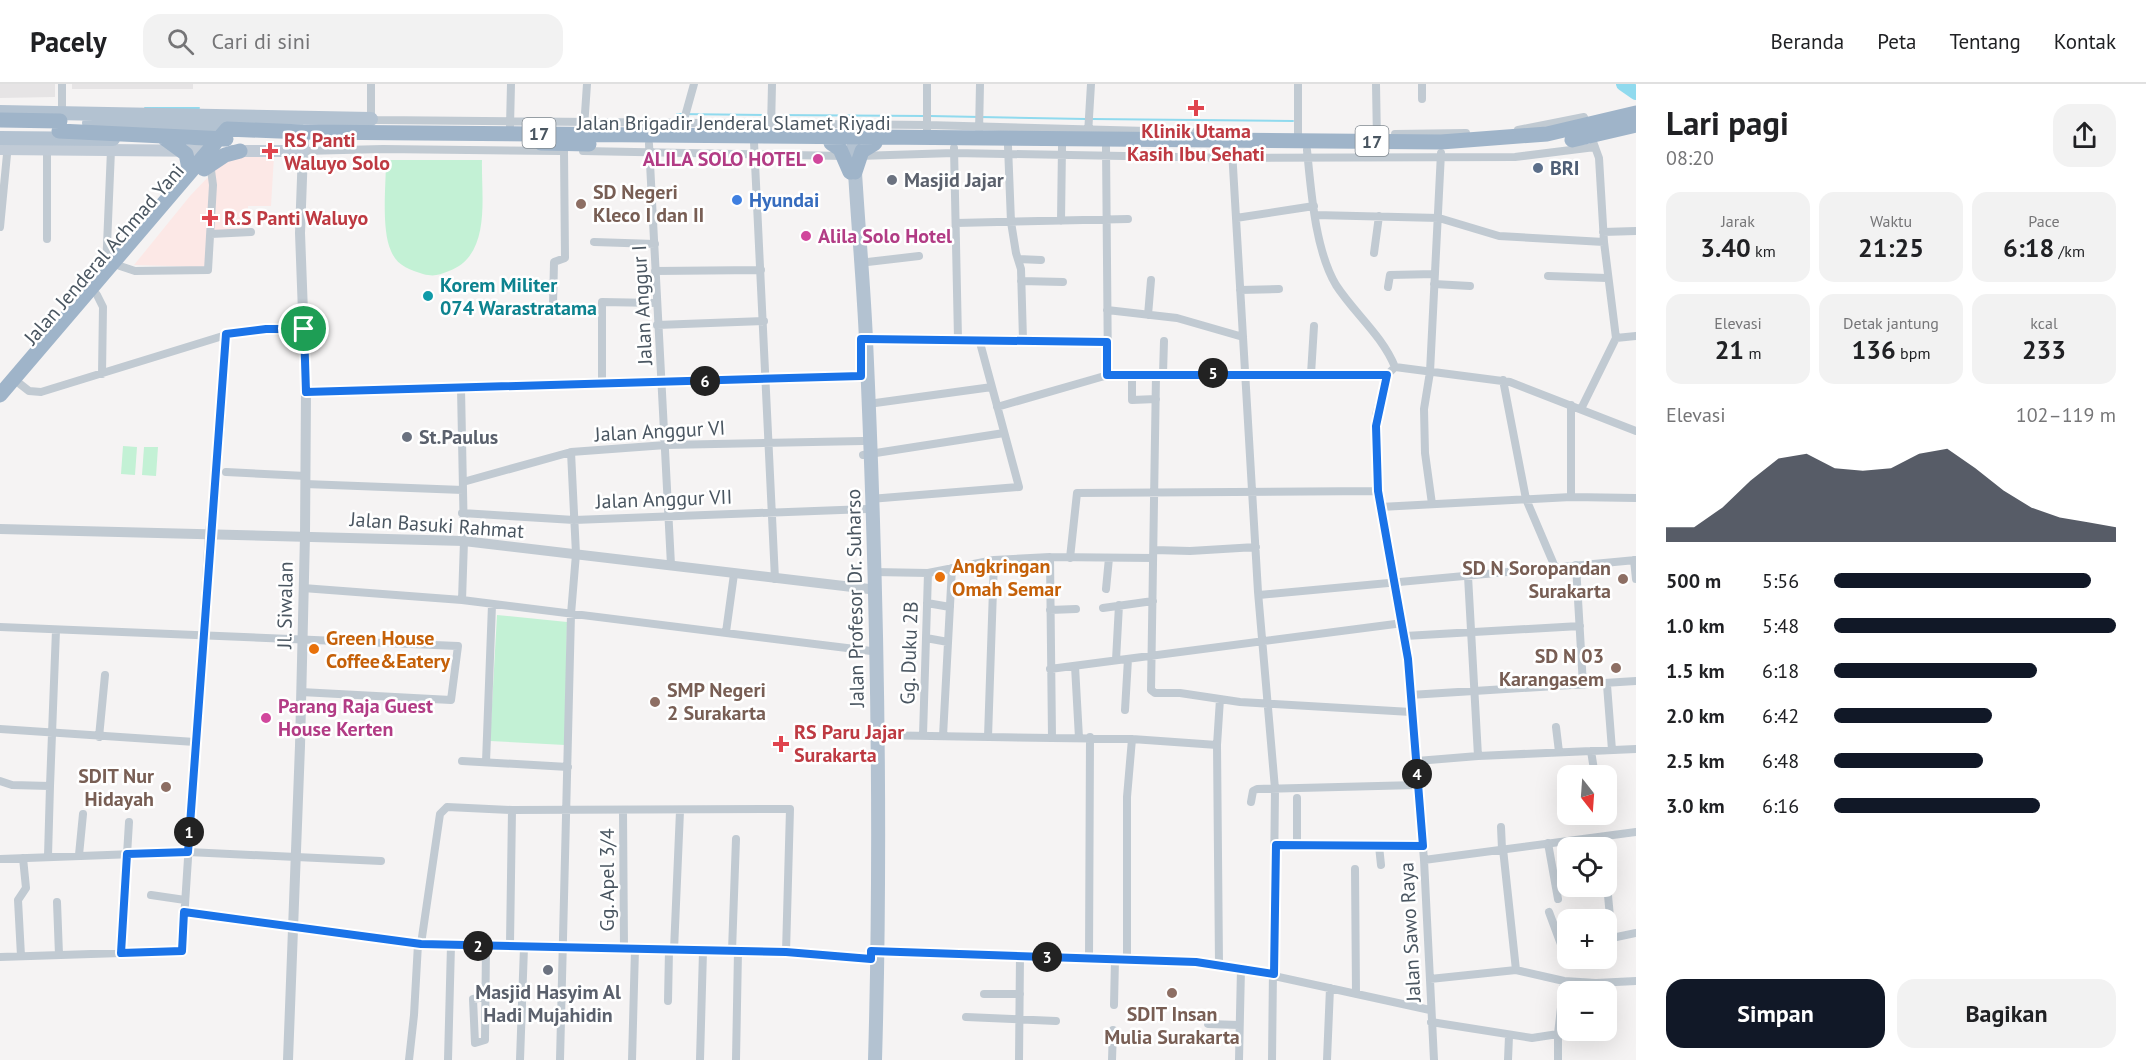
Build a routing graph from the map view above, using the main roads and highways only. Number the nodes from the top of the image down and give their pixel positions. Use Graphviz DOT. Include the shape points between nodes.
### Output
graph roads {
  1 [pos="0,112"];
  2 [pos="1636,113"];
  3 [pos="371,117"];
  4 [pos="0,120"];
  5 [pos="60,122"];
  6 [pos="1636,125"];
  7 [pos="682,130"];
  8 [pos="124,136"];
  9 [pos="1592,136"];
  10 [pos="161,137"];
  11 [pos="3,141"];
  12 [pos="1461,142"];
  13 [pos="648,143"];
  14 [pos="1318,144"];
  15 [pos="1236,146"];
  16 [pos="1413,146"];
  17 [pos="1106,147"];
  18 [pos="221,148"];
  19 [pos="183,151"];
  20 [pos="851,153"];
  21 [pos="181,183"];
  22 [pos="147,227"];
  23 [pos="113,267"];
  24 [pos="863,339"];
  25 [pos="0,394"];
  26 [pos="0,406"];
  27 [pos="865,450"];
  28 [pos="872,589"];
  29 [pos="875,734"];
  30 [pos="874,955"];
  31 [pos="870,1060"];
  32 [pos="875,1060"];
  1 -- 5 [label="main road"];
  2 -- 9 [label="highway, 17"];
  3 -- 5 [label="main road"];
  3 -- 13 [label="highway, Jalan Brigadir Jenderal Slamet Riyadi / 17" via="510,119 584,125"];
  3 -- 18 [label="highway, Jalan Brigadir Jenderal Slamet Riyadi / 17"];
  4 -- 5 [label="highway"];
  5 -- 8 [label="highway"];
  5 -- 11 [label="main road"];
  5 -- 18 [label="main road"];
  6 -- 9 [label="highway, 17"];
  7 -- 13 [label="highway, Jalan Brigadir Jenderal Slamet Riyadi / 17"];
  7 -- 13 [label="highway, Jalan Brigadir Jenderal Slamet Riyadi / 17"];
  7 -- 20 [label="highway, Jalan Brigadir Jenderal Slamet Riyadi / 17" via="755,148 831,143"];
  7 -- 20 [label="highway, Jalan Brigadir Jenderal Slamet Riyadi / 17" via="771,122"];
  8 -- 10 [label="highway"];
  8 -- 11 [label="main road"];
  9 -- 12 [label="highway, 17" via="1529,146"];
  10 -- 18 [label="highway"];
  10 -- 19 [label="highway"];
  11 -- 19 [label="main road" via="47,149"];
  12 -- 16 [label="highway, 17"];
  12 -- 16 [label="highway, 17" via="1441,153"];
  13 -- 18 [label="highway, Jalan Brigadir Jenderal Slamet Riyadi / 17"];
  14 -- 15 [label="highway, 17"];
  14 -- 15 [label="highway, 17" via="1274,138"];
  14 -- 16 [label="highway, 17" via="1378,138"];
  15 -- 17 [label="highway, 17" via="1184,153"];
  15 -- 17 [label="highway, 17" via="1199,136 1165,135"];
  17 -- 20 [label="highway, Jalan Brigadir Jenderal Slamet Riyadi / 17" via="1061,151 875,143"];
  17 -- 20 [label="highway, Jalan Brigadir Jenderal Slamet Riyadi / 17" via="1088,131 927,123"];
  18 -- 19 [label="main road"];
  18 -- 21 [label="highway, Jalan Jenderal Achmad Yani"];
  18 -- 22 [label="highway, Jalan Jenderal Achmad Yani"];
  19 -- 21 [label="highway" via="189,168"];
  20 -- 24 [label="main road, Jalan Profesor Dr. Suharso"];
  21 -- 22 [label="highway, Jalan Jenderal Achmad Yani"];
  22 -- 23 [label="highway, Jalan Jenderal Achmad Yani"];
  23 -- 25 [label="highway, Jalan Jenderal Achmad Yani"];
  23 -- 26 [label="highway, Jalan Jenderal Achmad Yani" via="97,295 24,387"];
  24 -- 27 [label="main road, Jalan Profesor Dr. Suharso"];
  24 -- 27 [label="main road, Jalan Profesor Dr. Suharso" via="868,404"];
  27 -- 28 [label="main road, Jalan Profesor Dr. Suharso"];
  28 -- 29 [label="main road, Jalan Profesor Dr. Suharso"];
  28 -- 29 [label="main road, Jalan Profesor Dr. Suharso"];
  29 -- 30 [label="main road, Jalan Profesor Dr. Suharso"];
  30 -- 31 [label="main road, Jalan Profesor Dr. Suharso"];
  30 -- 32 [label="main road, Jalan Profesor Dr. Suharso"];
}
